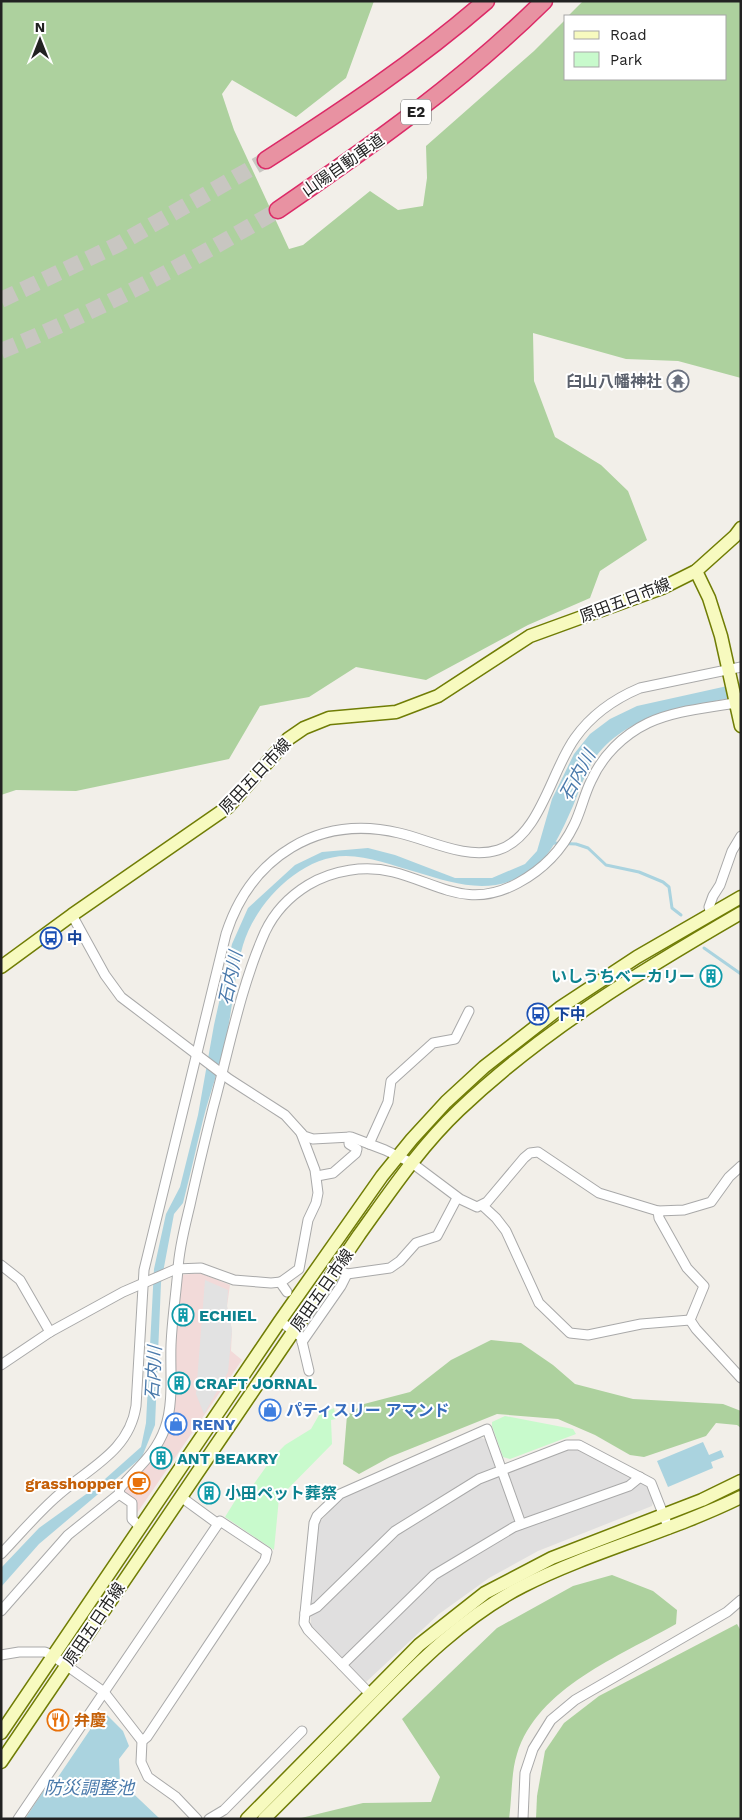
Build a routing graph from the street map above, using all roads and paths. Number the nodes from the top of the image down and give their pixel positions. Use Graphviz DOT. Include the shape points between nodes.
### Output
graph roads {
  1 [pos="486,1"];
  2 [pos="544,1"];
  3 [pos="266,160"];
  4 [pos="278,210"];
  5 [pos="741,528"];
  6 [pos="696,571"];
  7 [pos="741,667"];
  8 [pos="727,671"];
  9 [pos="736,701"];
  10 [pos="741,726"];
  11 [pos="741,836"];
  12 [pos="741,897"];
  13 [pos="741,913"];
  14 [pos="72,915"];
  15 [pos="711,915"];
  16 [pos="1,967"];
  17 [pos="469,1011"];
  18 [pos="197,1054"];
  19 [pos="221,1073"];
  20 [pos="300,1132"];
  21 [pos="349,1137"];
  22 [pos="369,1144"];
  23 [pos="398,1156"];
  24 [pos="412,1163"];
  25 [pos="741,1166"];
  26 [pos="317,1176"];
  27 [pos="457,1198"];
  28 [pos="483,1206"];
  29 [pos="658,1210"];
  30 [pos="1,1265"];
  31 [pos="177,1269"];
  32 [pos="342,1271"];
  33 [pos="280,1282"];
  34 [pos="144,1283"];
  35 [pos="287,1292"];
  36 [pos="690,1320"];
  37 [pos="280,1321"];
  38 [pos="294,1331"];
  39 [pos="50,1332"];
  40 [pos="302,1342"];
  41 [pos="1,1365"];
  42 [pos="308,1371"];
  43 [pos="741,1378"];
  44 [pos="502,1470"];
  45 [pos="640,1477"];
  46 [pos="741,1481"];
  47 [pos="119,1494"];
  48 [pos="181,1497"];
  49 [pos="741,1497"];
  50 [pos="664,1514"];
  51 [pos="218,1524"];
  52 [pos="521,1524"];
  53 [pos="140,1527"];
  54 [pos="669,1529"];
  55 [pos="1,1554"];
  56 [pos="741,1600"];
  57 [pos="1,1611"];
  58 [pos="305,1613"];
  59 [pos="1,1656"];
  60 [pos="53,1656"];
  61 [pos="342,1665"];
  62 [pos="66,1666"];
  63 [pos="104,1692"];
  64 [pos="370,1694"];
  65 [pos="302,1731"];
  66 [pos="1,1733"];
  67 [pos="142,1741"];
  68 [pos="1,1762"];
  69 [pos="18,1819"];
  70 [pos="196,1819"];
  71 [pos="209,1819"];
  72 [pos="246,1819"];
  73 [pos="264,1819"];
  74 [pos="523,1819"];
  1 -- 3 [label="highway" via="452,31 392,75"];
  2 -- 4 [label="highway, 山陽自動車道 / E2" via="511,33 413,114"];
  5 -- 6 [label="main road, 原田五日市線"];
  6 -- 8 [label="main road" via="721,636"];
  6 -- 14 [label="main road, 原田五日市線" via="662,588 530,636 438,696 411,707 396,712 329,718 304,728 288,739 228,807"];
  7 -- 8 [label="street"];
  8 -- 9 [label="main road"];
  8 -- 18 [label="street" via="640,688 610,703 574,739 528,828 499,850 472,853 399,833 363,828 326,833 291,847 276,857 250,884 232,916"];
  9 -- 10 [label="main road"];
  9 -- 19 [label="street" via="662,718 621,741 596,772 567,838 546,863 516,884 489,893 461,894 434,888 393,872 363,868 333,874 306,886 283,906 266,931"];
  11 -- 15 [label="street" via="710,903"];
  12 -- 15 [label="main road, 原田五日市線"];
  13 -- 24 [label="main road, 原田五日市線" via="644,969 570,1020 457,1112"];
  14 -- 16 [label="main road, 原田五日市線"];
  14 -- 18 [label="street" via="121,997"];
  15 -- 23 [label="main road, 原田五日市線" via="636,957 535,1027 446,1102"];
  17 -- 22 [label="street" via="455,1039 433,1043 391,1081 388,1102"];
  18 -- 19 [label="street"];
  18 -- 34 [label="street"];
  19 -- 20 [label="street" via="285,1115"];
  19 -- 31 [label="street"];
  20 -- 21 [label="street" via="313,1139"];
  20 -- 26 [label="street"];
  21 -- 22 [label="street"];
  21 -- 26 [label="street" via="356,1153 333,1173"];
  22 -- 23 [label="street"];
  23 -- 24 [label="street"];
  23 -- 37 [label="main road, 原田五日市線"];
  24 -- 27 [label="street"];
  24 -- 32 [label="main road, 原田五日市線" via="395,1184"];
  25 -- 29 [label="street" via="711,1202 684,1210"];
  26 -- 33 [label="street" via="318,1198 308,1220 301,1249 301,1266"];
  27 -- 28 [label="street" via="471,1206"];
  27 -- 32 [label="street" via="433,1239 416,1243 390,1268"];
  28 -- 29 [label="street" via="524,1158 538,1152 600,1193"];
  28 -- 36 [label="street" via="506,1231 537,1300 570,1333 588,1335 641,1324"];
  29 -- 36 [label="street" via="659,1218 686,1268 704,1286"];
  30 -- 39 [label="street" via="20,1280"];
  31 -- 33 [label="street" via="202,1268 240,1282"];
  31 -- 34 [label="street"];
  31 -- 47 [label="street" via="167,1424 158,1446 146,1463 120,1488"];
  32 -- 38 [label="main road, 原田五日市線"];
  32 -- 40 [label="street" via="320,1316"];
  33 -- 35 [label="street"];
  34 -- 39 [label="street"];
  34 -- 55 [label="street" via="136,1406 131,1428 118,1447 54,1498"];
  36 -- 43 [label="street"];
  37 -- 38 [label="street"];
  37 -- 53 [label="main road, 原田五日市線"];
  38 -- 40 [label="street"];
  38 -- 48 [label="main road, 原田五日市線"];
  39 -- 41 [label="street"];
  40 -- 42 [label="street"];
  44 -- 45 [label="street" via="571,1444"];
  44 -- 52 [label="street"];
  44 -- 58 [label="street" via="478,1480 393,1533 317,1607"];
  44 -- 58 [label="street" via="487,1429 337,1495 315,1521"];
  45 -- 50 [label="street" via="653,1485"];
  45 -- 52 [label="street" via="629,1486"];
  46 -- 50 [label="main road"];
  47 -- 53 [label="street" via="132,1504 132,1519"];
  47 -- 57 [label="street" via="68,1535"];
  48 -- 51 [label="street"];
  48 -- 62 [label="main road, 原田五日市線"];
  49 -- 54 [label="main road"];
  50 -- 54 [label="street"];
  50 -- 64 [label="main road" via="552,1558 485,1593 420,1644"];
  51 -- 63 [label="street"];
  51 -- 67 [label="street" via="220,1521 267,1552 265,1560"];
  52 -- 61 [label="street" via="429,1579"];
  53 -- 60 [label="main road, 原田五日市線"];
  54 -- 73 [label="main road" via="523,1586 471,1619 407,1674"];
  56 -- 74 [label="street" via="727,1612 575,1700 551,1720 533,1749 525,1773"];
  58 -- 61 [label="street" via="306,1627"];
  59 -- 60 [label="street" via="45,1652"];
  60 -- 62 [label="street"];
  60 -- 66 [label="main road, 原田五日市線"];
  61 -- 64 [label="street"];
  62 -- 63 [label="street"];
  62 -- 68 [label="main road, 原田五日市線"];
  63 -- 67 [label="street"];
  63 -- 69 [label="street"];
  64 -- 72 [label="main road"];
  65 -- 71 [label="street" via="224,1810"];
  67 -- 70 [label="street" via="142,1762 148,1777 176,1797"];
}
